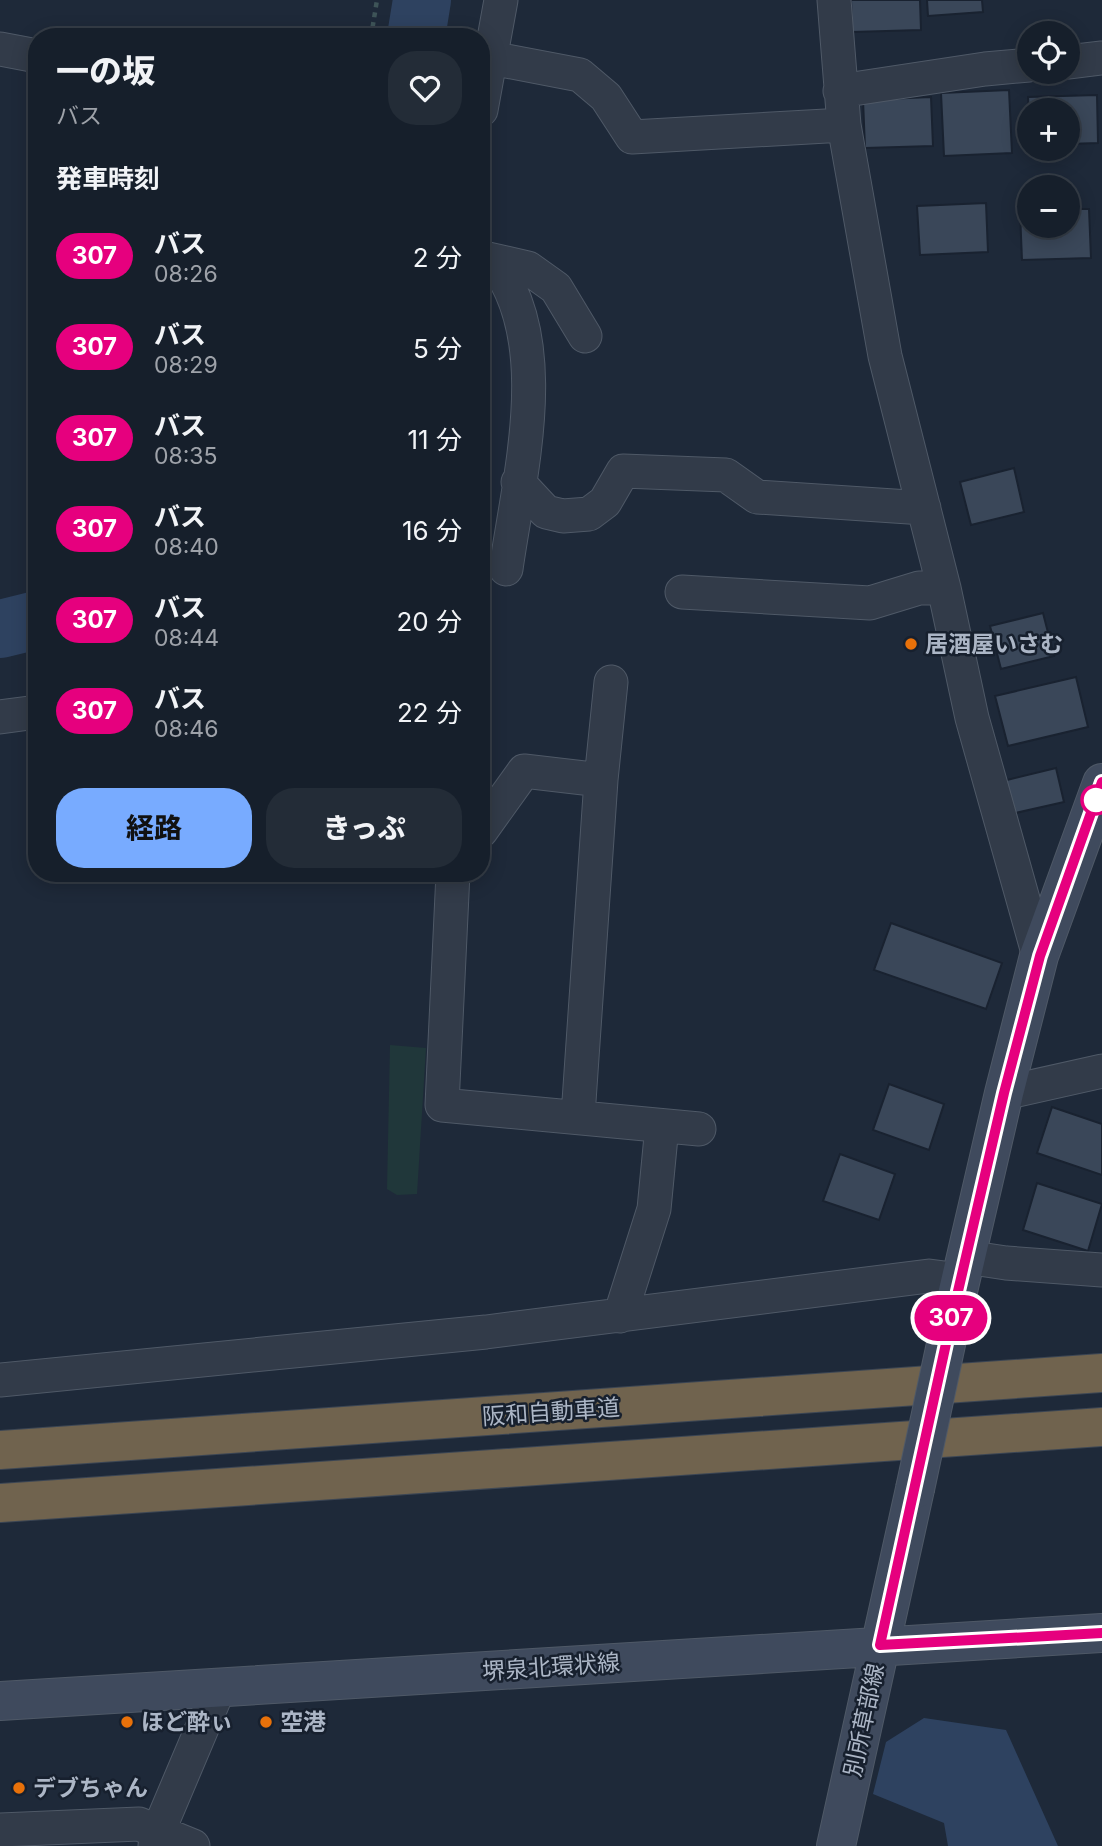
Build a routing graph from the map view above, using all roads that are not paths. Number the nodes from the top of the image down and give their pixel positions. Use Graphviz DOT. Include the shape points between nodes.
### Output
graph roads {
  1 [pos="501,0"];
  2 [pos="834,0"];
  3 [pos="490,44"];
  4 [pos="0,49"];
  5 [pos="28,54"];
  6 [pos="1102,58"];
  7 [pos="490,61"];
  8 [pos="1080,61"];
  9 [pos="1017,66"];
  10 [pos="841,91"];
  11 [pos="844,125"];
  12 [pos="490,260"];
  13 [pos="490,262"];
  14 [pos="585,336"];
  15 [pos="518,482"];
  16 [pos="924,508"];
  17 [pos="506,569"];
  18 [pos="944,588"];
  19 [pos="682,592"];
  20 [pos="611,682"];
  21 [pos="28,713"];
  22 [pos="0,717"];
  23 [pos="601,780"];
  24 [pos="1102,783"];
  25 [pos="490,818"];
  26 [pos="453,882"];
  27 [pos="1040,956"];
  28 [pos="1102,1071"];
  29 [pos="1004,1093"];
  30 [pos="578,1116"];
  31 [pos="662,1126"];
  32 [pos="699,1129"];
  33 [pos="963,1268"];
  34 [pos="1102,1270"];
  35 [pos="620,1316"];
  36 [pos="1102,1373"];
  37 [pos="0,1380"];
  38 [pos="1102,1427"];
  39 [pos="0,1450"];
  40 [pos="0,1503"];
  41 [pos="1102,1633"];
  42 [pos="880,1645"];
  43 [pos="219,1688"];
  44 [pos="0,1701"];
  45 [pos="0,1830"];
  46 [pos="156,1839"];
  47 [pos="193,1846"];
  48 [pos="836,1846"];
  1 -- 3 [label="street"];
  2 -- 10 [label="street"];
  4 -- 5 [label="street"];
  6 -- 8 [label="street"];
  7 -- 11 [label="street" via="580,75 606,97 632,137"];
  9 -- 10 [label="street"];
  10 -- 11 [label="street"];
  11 -- 16 [label="street" via="885,356"];
  12 -- 14 [label="street" via="528,268 556,288"];
  13 -- 15 [label="street" via="507,278 519,305 524,337 530,402"];
  15 -- 16 [label="street" via="546,512 563,516 589,514 605,502 623,471 726,475 757,497"];
  15 -- 17 [label="street"];
  16 -- 18 [label="street"];
  18 -- 19 [label="street" via="919,588 870,603"];
  18 -- 27 [label="street" via="972,718"];
  20 -- 23 [label="street"];
  21 -- 22 [label="street"];
  23 -- 25 [label="street" via="524,771"];
  23 -- 30 [label="street"];
  24 -- 27 [label="main road, 別所草部線"];
  26 -- 30 [label="street" via="442,1105"];
  27 -- 29 [label="main road, 別所草部線"];
  28 -- 29 [label="street"];
  29 -- 33 [label="main road, 別所草部線"];
  30 -- 31 [label="street"];
  31 -- 32 [label="street"];
  31 -- 35 [label="street" via="654,1209"];
  33 -- 34 [label="street" via="1006,1263"];
  33 -- 35 [label="street"];
  33 -- 42 [label="main road, 別所草部線, bridge"];
  35 -- 37 [label="street"];
  36 -- 39 [label="highway, 阪和自動車道"];
  38 -- 40 [label="highway"];
  41 -- 42 [label="main road, 堺泉北環状線"];
  42 -- 43 [label="main road, 堺泉北環状線"];
  42 -- 48 [label="main road, 別所草部線"];
  43 -- 44 [label="main road, 堺泉北環状線"];
  43 -- 46 [label="street"];
  45 -- 46 [label="street" via="139,1824"];
  46 -- 47 [label="street"];
}
